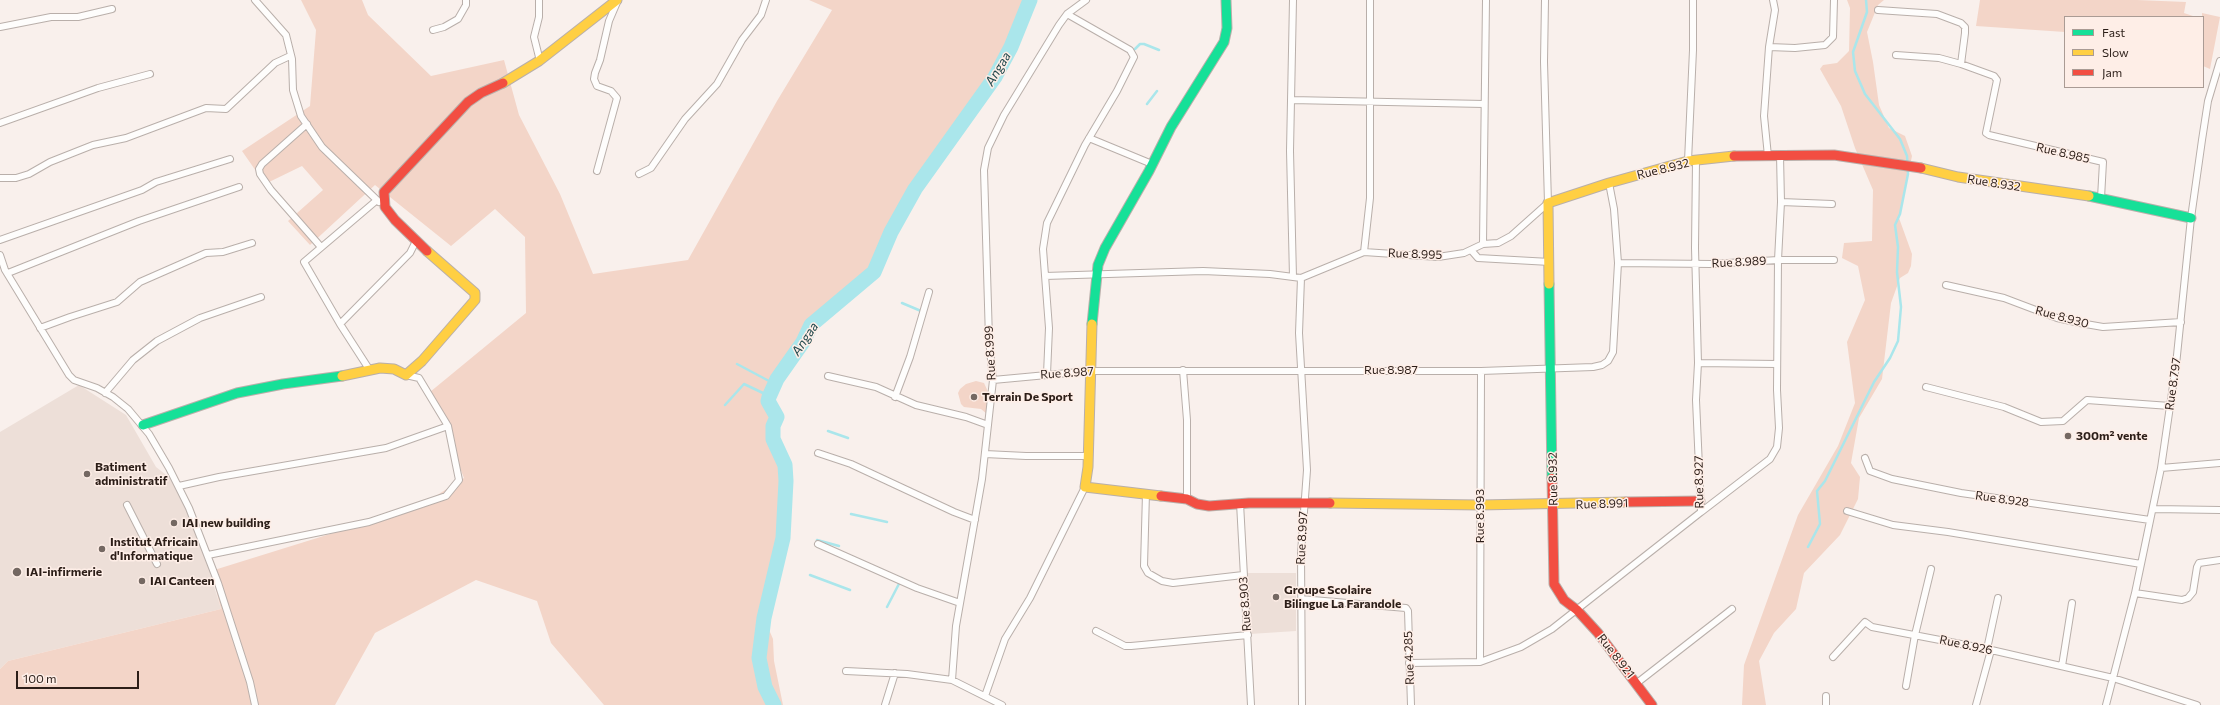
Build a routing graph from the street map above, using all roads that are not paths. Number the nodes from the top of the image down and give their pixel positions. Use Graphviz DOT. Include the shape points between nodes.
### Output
graph roads {
  1 [pos="255,0"];
  2 [pos="466,0"];
  3 [pos="539,0"];
  4 [pos="618,0"];
  5 [pos="766,0"];
  6 [pos="1086,0"];
  7 [pos="1226,0"];
  8 [pos="1293,0"];
  9 [pos="1370,0"];
  10 [pos="1486,0"];
  11 [pos="1546,0"];
  12 [pos="1693,0"];
  13 [pos="1773,0"];
  14 [pos="1834,0"];
  15 [pos="112,9"];
  16 [pos="1878,10"];
  17 [pos="1067,14"];
  18 [pos="0,27"];
  19 [pos="433,30"];
  20 [pos="1769,47"];
  21 [pos="1896,55"];
  22 [pos="290,56"];
  23 [pos="2220,60"];
  24 [pos="540,61"];
  25 [pos="1961,64"];
  26 [pos="150,74"];
  27 [pos="1291,100"];
  28 [pos="1369,103"];
  29 [pos="1484,104"];
  30 [pos="0,124"];
  31 [pos="307,124"];
  32 [pos="1090,138"];
  33 [pos="1780,155"];
  34 [pos="1768,156"];
  35 [pos="230,159"];
  36 [pos="1692,161"];
  37 [pos="1152,164"];
  38 [pos="597,171"];
  39 [pos="639,174"];
  40 [pos="0,178"];
  41 [pos="1609,183"];
  42 [pos="238,187"];
  43 [pos="2101,198"];
  44 [pos="377,200"];
  45 [pos="1781,202"];
  46 [pos="1548,203"];
  47 [pos="1832,204"];
  48 [pos="385,207"];
  49 [pos="2191,218"];
  50 [pos="0,240"];
  51 [pos="416,241"];
  52 [pos="252,243"];
  53 [pos="1483,244"];
  54 [pos="322,247"];
  55 [pos="1471,250"];
  56 [pos="1364,252"];
  57 [pos="0,255"];
  58 [pos="1778,260"];
  59 [pos="1834,260"];
  60 [pos="1550,262"];
  61 [pos="1618,263"];
  62 [pos="1695,264"];
  63 [pos="8,273"];
  64 [pos="1096,273"];
  65 [pos="1045,276"];
  66 [pos="1292,277"];
  67 [pos="1301,278"];
  68 [pos="1946,285"];
  69 [pos="929,292"];
  70 [pos="261,297"];
  71 [pos="2181,322"];
  72 [pos="340,324"];
  73 [pos="40,328"];
  74 [pos="1698,363"];
  75 [pos="1777,364"];
  76 [pos="1552,368"];
  77 [pos="369,369"];
  78 [pos="1183,370"];
  79 [pos="1090,371"];
  80 [pos="1301,371"];
  81 [pos="1481,371"];
  82 [pos="1047,374"];
  83 [pos="406,375"];
  84 [pos="828,376"];
  85 [pos="993,380"];
  86 [pos="1926,387"];
  87 [pos="105,393"];
  88 [pos="895,397"];
  89 [pos="2170,406"];
  90 [pos="988,425"];
  91 [pos="142,426"];
  92 [pos="448,426"];
  93 [pos="818,453"];
  94 [pos="985,454"];
  95 [pos="1088,456"];
  96 [pos="1865,458"];
  97 [pos="2220,463"];
  98 [pos="2161,468"];
  99 [pos="179,486"];
  100 [pos="1085,487"];
  101 [pos="1146,494"];
  102 [pos="1187,499"];
  103 [pos="1700,501"];
  104 [pos="1240,503"];
  105 [pos="1304,504"];
  106 [pos="1553,504"];
  107 [pos="127,505"];
  108 [pos="1480,505"];
  109 [pos="2154,509"];
  110 [pos="2220,510"];
  111 [pos="1847,511"];
  112 [pos="1701,512"];
  113 [pos="975,520"];
  114 [pos="2150,520"];
  115 [pos="818,544"];
  116 [pos="208,555"];
  117 [pos="2220,560"];
  118 [pos="157,564"];
  119 [pos="2141,564"];
  120 [pos="1931,569"];
  121 [pos="1243,575"];
  122 [pos="2135,593"];
  123 [pos="1301,598"];
  124 [pos="1998,598"];
  125 [pos="2072,603"];
  126 [pos="960,604"];
  127 [pos="1732,609"];
  128 [pos="1577,610"];
  129 [pos="1096,631"];
  130 [pos="1248,635"];
  131 [pos="1915,635"];
  132 [pos="1989,649"];
  133 [pos="1833,657"];
  134 [pos="1480,662"];
  135 [pos="1409,663"];
  136 [pos="2062,666"];
  137 [pos="846,670"];
  138 [pos="895,673"];
  139 [pos="2113,678"];
  140 [pos="952,680"];
  141 [pos="1637,683"];
  142 [pos="1906,686"];
  143 [pos="984,696"];
  144 [pos="1826,696"];
  145 [pos="255,705"];
  146 [pos="885,705"];
  147 [pos="1002,705"];
  148 [pos="1251,705"];
  149 [pos="1302,705"];
  150 [pos="1410,705"];
  151 [pos="1652,705"];
  152 [pos="1826,705"];
  153 [pos="1976,705"];
  154 [pos="2106,705"];
  155 [pos="2197,705"];
  1 -- 22 [label="street" via="286,35"];
  2 -- 19 [label="street" via="458,19"];
  3 -- 24 [label="street" via="539,17 534,34"];
  4 -- 24 [label="street"];
  4 -- 38 [label="street" via="609,21 594,79 597,86 611,91 617,98"];
  5 -- 39 [label="street" via="761,15 742,40 717,84 685,119 653,166 647,172"];
  6 -- 17 [label="street, Rue 8.999"];
  7 -- 37 [label="street" via="1227,28 1224,42 1171,127"];
  8 -- 27 [label="street" via="1290,38"];
  9 -- 28 [label="street"];
  10 -- 29 [label="street" via="1488,10"];
  11 -- 46 [label="street" via="1544,62"];
  12 -- 36 [label="street, Rue 8.927"];
  13 -- 20 [label="street" via="1775,10"];
  14 -- 20 [label="street" via="1833,37 1825,45"];
  15 -- 18 [label="street" via="78,17 51,17"];
  16 -- 25 [label="street" via="1937,14 1961,23 1965,26"];
  17 -- 32 [label="street" via="1133,52 1134,57"];
  17 -- 85 [label="street, Rue 8.999" via="1052,34 998,124 985,159 989,339"];
  20 -- 34 [label="street" via="1764,116"];
  21 -- 25 [label="street" via="1938,58"];
  22 -- 31 [label="street" via="293,90 301,116"];
  22 -- 40 [label="street" via="275,63 226,109 206,108 126,138 93,144 29,174 16,178"];
  23 -- 49 [label="street, Rue 8.797" via="2208,101"];
  24 -- 48 [label="street" via="468,102 419,157 387,188 384,192"];
  25 -- 43 [label="street, Rue 8.985" via="1994,76 1997,80 1986,128 1989,135 2103,162"];
  26 -- 30 [label="street" via="98,88"];
  27 -- 28 [label="street"];
  27 -- 66 [label="street"];
  28 -- 29 [label="street" via="1397,101"];
  28 -- 56 [label="street" via="1370,198"];
  29 -- 53 [label="street"];
  31 -- 44 [label="street" via="322,147"];
  31 -- 54 [label="street" via="259,169 271,190"];
  32 -- 37 [label="street"];
  32 -- 65 [label="street" via="1047,223 1043,249"];
  33 -- 34 [label="street, Rue 8.932"];
  33 -- 43 [label="street, Rue 8.932" via="1834,155 1920,168 1958,177"];
  33 -- 45 [label="street, Rue 8.989"];
  34 -- 36 [label="street, Rue 8.932" via="1734,156"];
  35 -- 50 [label="street" via="156,182 142,190"];
  36 -- 41 [label="street, Rue 8.932"];
  36 -- 62 [label="street, Rue 8.927"];
  37 -- 64 [label="street" via="1105,248"];
  41 -- 46 [label="street, Rue 8.932"];
  41 -- 61 [label="street, Rue 8.987" via="1614,209"];
  42 -- 63 [label="street" via="139,221"];
  43 -- 49 [label="street, Rue 8.932"];
  44 -- 48 [label="street"];
  44 -- 54 [label="street"];
  45 -- 47 [label="street"];
  45 -- 58 [label="street, Rue 8.989"];
  46 -- 53 [label="street, Rue 8.995" via="1511,236 1498,243"];
  46 -- 60 [label="street, Rue 8.932"];
  48 -- 51 [label="street"];
  49 -- 71 [label="street, Rue 8.797"];
  51 -- 72 [label="street" via="410,253"];
  51 -- 83 [label="street" via="475,293 476,300 422,361"];
  52 -- 73 [label="street" via="223,252 206,253 140,282 117,302"];
  53 -- 55 [label="street, Rue 8.995"];
  54 -- 72 [label="street" via="304,262"];
  55 -- 56 [label="street, Rue 8.995" via="1438,257"];
  55 -- 60 [label="street" via="1478,258"];
  56 -- 67 [label="street"];
  57 -- 63 [label="street"];
  58 -- 59 [label="street"];
  58 -- 62 [label="street, Rue 8.989"];
  58 -- 75 [label="street"];
  60 -- 76 [label="street, Rue 8.932"];
  61 -- 62 [label="street, Rue 8.989"];
  61 -- 76 [label="street, Rue 8.987" via="1611,357 1608,361 1593,367"];
  62 -- 74 [label="street, Rue 8.927"];
  63 -- 73 [label="street"];
  64 -- 65 [label="street"];
  64 -- 66 [label="street" via="1203,272"];
  64 -- 79 [label="street"];
  65 -- 82 [label="street" via="1049,328"];
  66 -- 67 [label="street"];
  67 -- 80 [label="street, Rue 8.997"];
  68 -- 71 [label="street, Rue 8.930" via="2004,298 2057,318 2103,327"];
  69 -- 88 [label="street"];
  70 -- 87 [label="street" via="200,318 157,341 133,360"];
  71 -- 89 [label="street, Rue 8.797"];
  72 -- 77 [label="street"];
  73 -- 87 [label="street" via="69,375 74,380"];
  74 -- 75 [label="street"];
  74 -- 103 [label="street, Rue 8.927" via="1696,400"];
  75 -- 112 [label="street" via="1779,428 1776,452"];
  76 -- 81 [label="street, Rue 8.987"];
  76 -- 106 [label="street, Rue 8.932"];
  77 -- 83 [label="street" via="394,369"];
  77 -- 91 [label="street" via="352,375 237,393"];
  78 -- 79 [label="street, Rue 8.987"];
  78 -- 80 [label="street, Rue 8.987"];
  78 -- 102 [label="street" via="1187,420"];
  79 -- 82 [label="street, Rue 8.987"];
  79 -- 95 [label="street"];
  80 -- 81 [label="street, Rue 8.987"];
  80 -- 105 [label="street, Rue 8.997" via="1307,470"];
  81 -- 108 [label="street, Rue 8.993"];
  82 -- 85 [label="street, Rue 8.987"];
  83 -- 92 [label="street" via="419,378"];
  84 -- 88 [label="street" via="876,387"];
  85 -- 90 [label="street, Rue 8.999"];
  86 -- 89 [label="street" via="2004,407 2041,422 2063,421 2087,400"];
  87 -- 91 [label="street" via="128,409"];
  88 -- 90 [label="street" via="916,406 966,417"];
  89 -- 98 [label="street, Rue 8.797"];
  90 -- 94 [label="street, Rue 8.999"];
  91 -- 99 [label="street"];
  92 -- 99 [label="street" via="386,448"];
  92 -- 116 [label="street" via="459,480 446,496 368,522"];
  93 -- 113 [label="street" via="851,464"];
  94 -- 95 [label="street"];
  94 -- 113 [label="street, Rue 8.999"];
  95 -- 100 [label="street"];
  96 -- 114 [label="street, Rue 8.928" via="1870,471 1892,479 1961,492"];
  97 -- 98 [label="street"];
  98 -- 109 [label="street, Rue 8.797"];
  99 -- 116 [label="street"];
  100 -- 101 [label="street, Rue 8.991"];
  100 -- 143 [label="street" via="1030,598 1005,639"];
  101 -- 102 [label="street, Rue 8.991"];
  101 -- 121 [label="street" via="1144,566 1148,573 1158,580 1173,583"];
  102 -- 104 [label="street, Rue 8.991" via="1209,506"];
  103 -- 106 [label="street, Rue 8.991"];
  103 -- 112 [label="street, Rue 8.927"];
  104 -- 105 [label="street, Rue 8.991"];
  104 -- 121 [label="street, Rue 8.903"];
  105 -- 108 [label="street, Rue 8.991" via="1350,502"];
  105 -- 123 [label="street, Rue 8.997"];
  106 -- 108 [label="street, Rue 8.991"];
  106 -- 128 [label="street, Rue 8.932" via="1554,584 1564,600"];
  107 -- 118 [label="street"];
  108 -- 134 [label="street, Rue 8.993"];
  109 -- 110 [label="street"];
  109 -- 114 [label="street, Rue 8.797"];
  111 -- 119 [label="street" via="1893,525"];
  112 -- 128 [label="street, Rue 8.927"];
  113 -- 126 [label="street, Rue 8.999"];
  114 -- 119 [label="street, Rue 8.797"];
  115 -- 126 [label="street"];
  116 -- 145 [label="street" via="244,661"];
  117 -- 122 [label="street" via="2199,563 2193,592 2182,600"];
  119 -- 122 [label="street, Rue 8.797"];
  120 -- 131 [label="street"];
  121 -- 130 [label="street, Rue 8.903"];
  122 -- 139 [label="street, Rue 8.797"];
  123 -- 135 [label="street, Rue 4.285" via="1402,607 1408,611"];
  123 -- 149 [label="street, Rue 8.997"];
  124 -- 132 [label="street"];
  125 -- 136 [label="street"];
  126 -- 140 [label="street, Rue 8.999"];
  127 -- 141 [label="street"];
  128 -- 134 [label="street, Rue 8.927" via="1552,629 1521,647"];
  128 -- 141 [label="street, Rue 8.921"];
  129 -- 130 [label="street" via="1125,646"];
  130 -- 148 [label="street, Rue 8.903"];
  131 -- 132 [label="street, Rue 8.926"];
  131 -- 133 [label="street, Rue 8.926" via="1872,627 1865,622"];
  131 -- 142 [label="street"];
  132 -- 136 [label="street, Rue 8.926"];
  132 -- 153 [label="street"];
  134 -- 135 [label="street, Rue 8.927"];
  135 -- 150 [label="street, Rue 4.285"];
  136 -- 139 [label="street, Rue 8.926"];
  137 -- 138 [label="street"];
  138 -- 140 [label="street"];
  138 -- 146 [label="street"];
  139 -- 154 [label="street, Rue 8.797"];
  139 -- 155 [label="street, Rue 8.926"];
  140 -- 143 [label="street"];
  141 -- 151 [label="street, Rue 8.921"];
  143 -- 147 [label="street"];
  144 -- 152 [label="street"];
}
